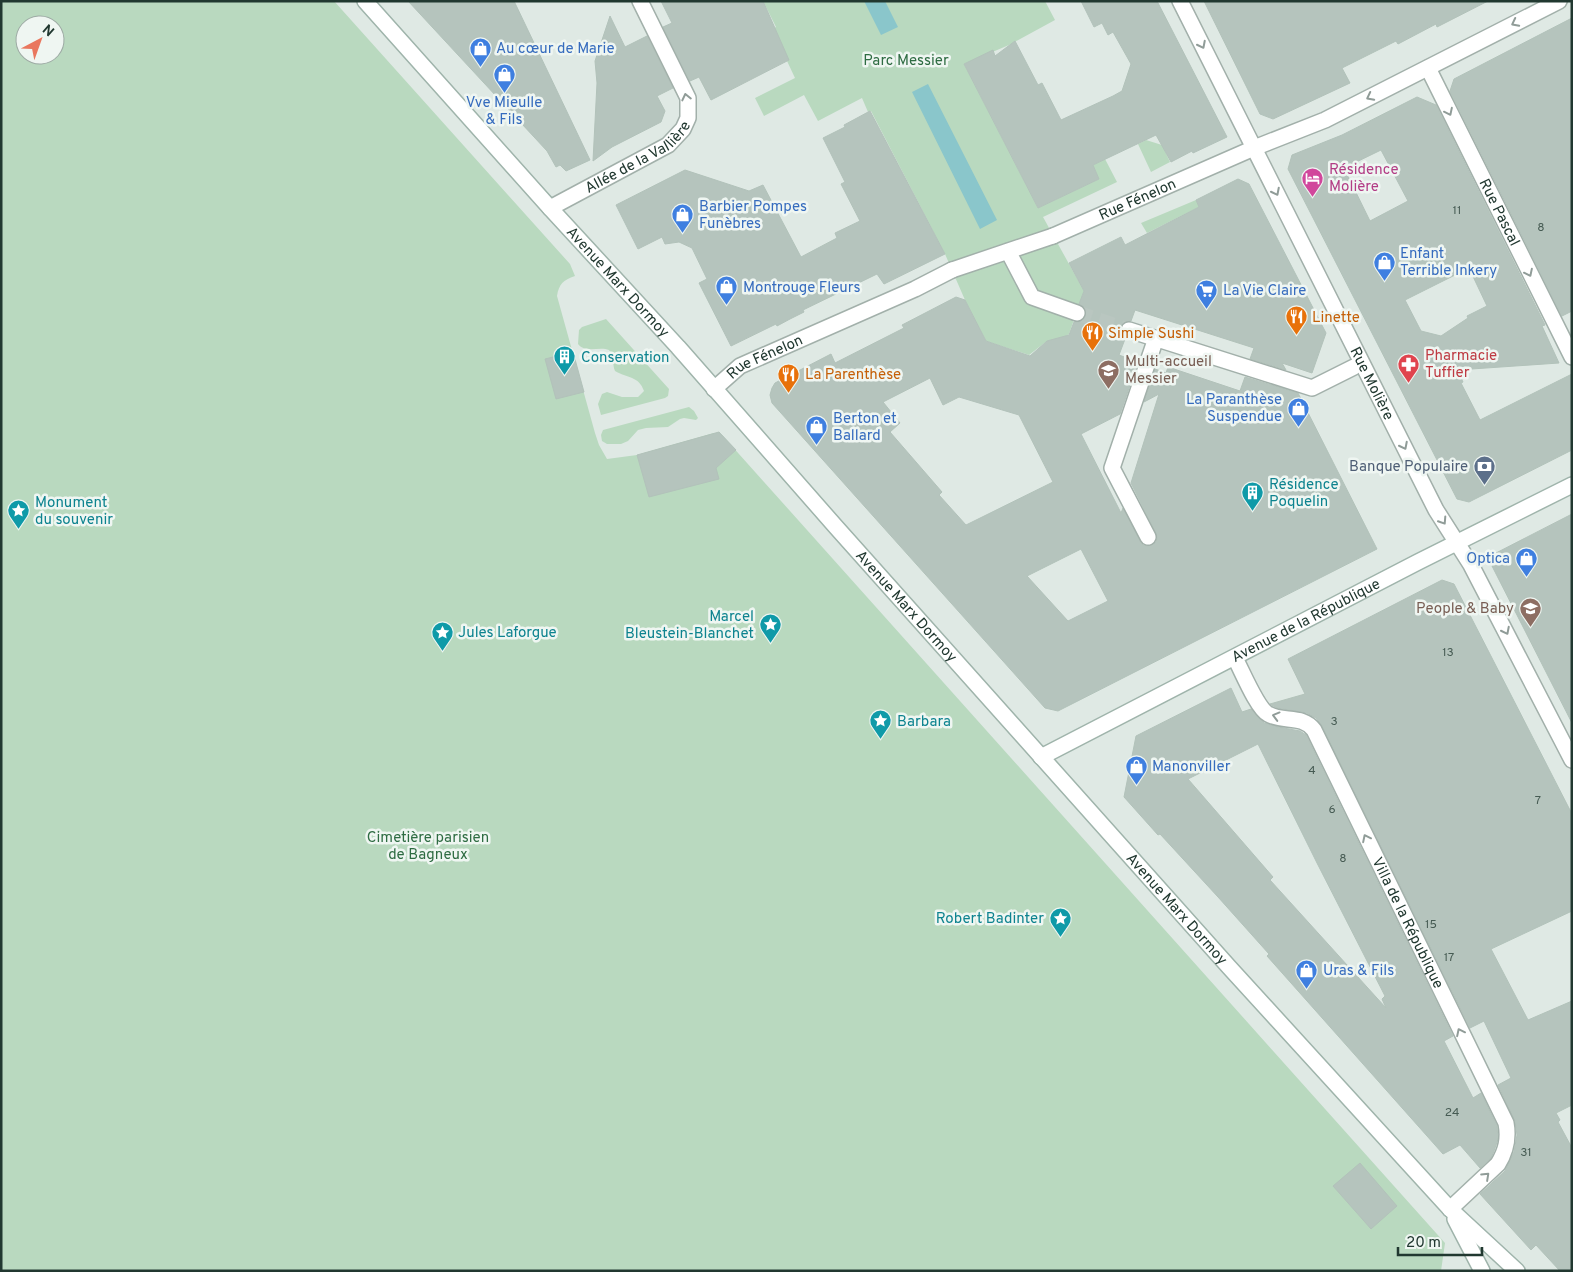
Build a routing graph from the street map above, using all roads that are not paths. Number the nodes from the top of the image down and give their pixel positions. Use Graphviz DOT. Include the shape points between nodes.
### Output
graph roads {
  1 [pos="365,1"];
  2 [pos="640,1"];
  3 [pos="1180,1"];
  4 [pos="1559,1"];
  5 [pos="1428,68"];
  6 [pos="1254,148"];
  7 [pos="550,208"];
  8 [pos="1008,251"];
  9 [pos="1076,313"];
  10 [pos="1128,330"];
  11 [pos="1156,338"];
  12 [pos="1572,357"];
  13 [pos="1354,367"];
  14 [pos="714,389"];
  15 [pos="1572,486"];
  16 [pos="1148,537"];
  17 [pos="1457,543"];
  18 [pos="1235,658"];
  19 [pos="1040,757"];
  20 [pos="1572,760"];
  21 [pos="1450,1209"];
  22 [pos="1482,1271"];
  23 [pos="1517,1271"];
  1 -- 7 [label="street, Avenue Marx Dormoy"];
  7 -- 2 [label="street, Allée de la Vallière, one-way" via="668,145 683,129 688,118 688,98"];
  3 -- 6 [label="street, Rue Molière, one-way"];
  4 -- 5 [label="street, Rue Fénelon, one-way"];
  5 -- 6 [label="street, Rue Fénelon, one-way" via="1325,120"];
  5 -- 12 [label="street, Rue Pascal, one-way"];
  6 -- 8 [label="street, Rue Fénelon" via="1053,236"];
  6 -- 17 [label="street, Rue Molière, one-way" via="1436,510"];
  7 -- 14 [label="street, Avenue Marx Dormoy"];
  8 -- 9 [label="street" via="1032,297"];
  8 -- 14 [label="street, Rue Fénelon" via="952,270 740,366"];
  10 -- 11 [label="street"];
  11 -- 13 [label="street" via="1312,388"];
  11 -- 16 [label="street" via="1112,468"];
  14 -- 19 [label="street, Avenue Marx Dormoy"];
  15 -- 17 [label="street, Avenue de la République"];
  17 -- 18 [label="street, Avenue de la République"];
  17 -- 20 [label="street, Rue Molière, one-way" via="1472,565"];
  18 -- 19 [label="street, Avenue de la République"];
  21 -- 18 [label="street, Villa de la République, one-way" via="1503,1157 1507,1142 1506,1123 1314,730 1306,722 1273,716 1261,709"];
  19 -- 21 [label="street, Avenue Marx Dormoy"];
  21 -- 22 [label="street, Avenue Marx Dormoy"];
  21 -- 23 [label="street, Avenue Marx Dormoy"];
}
